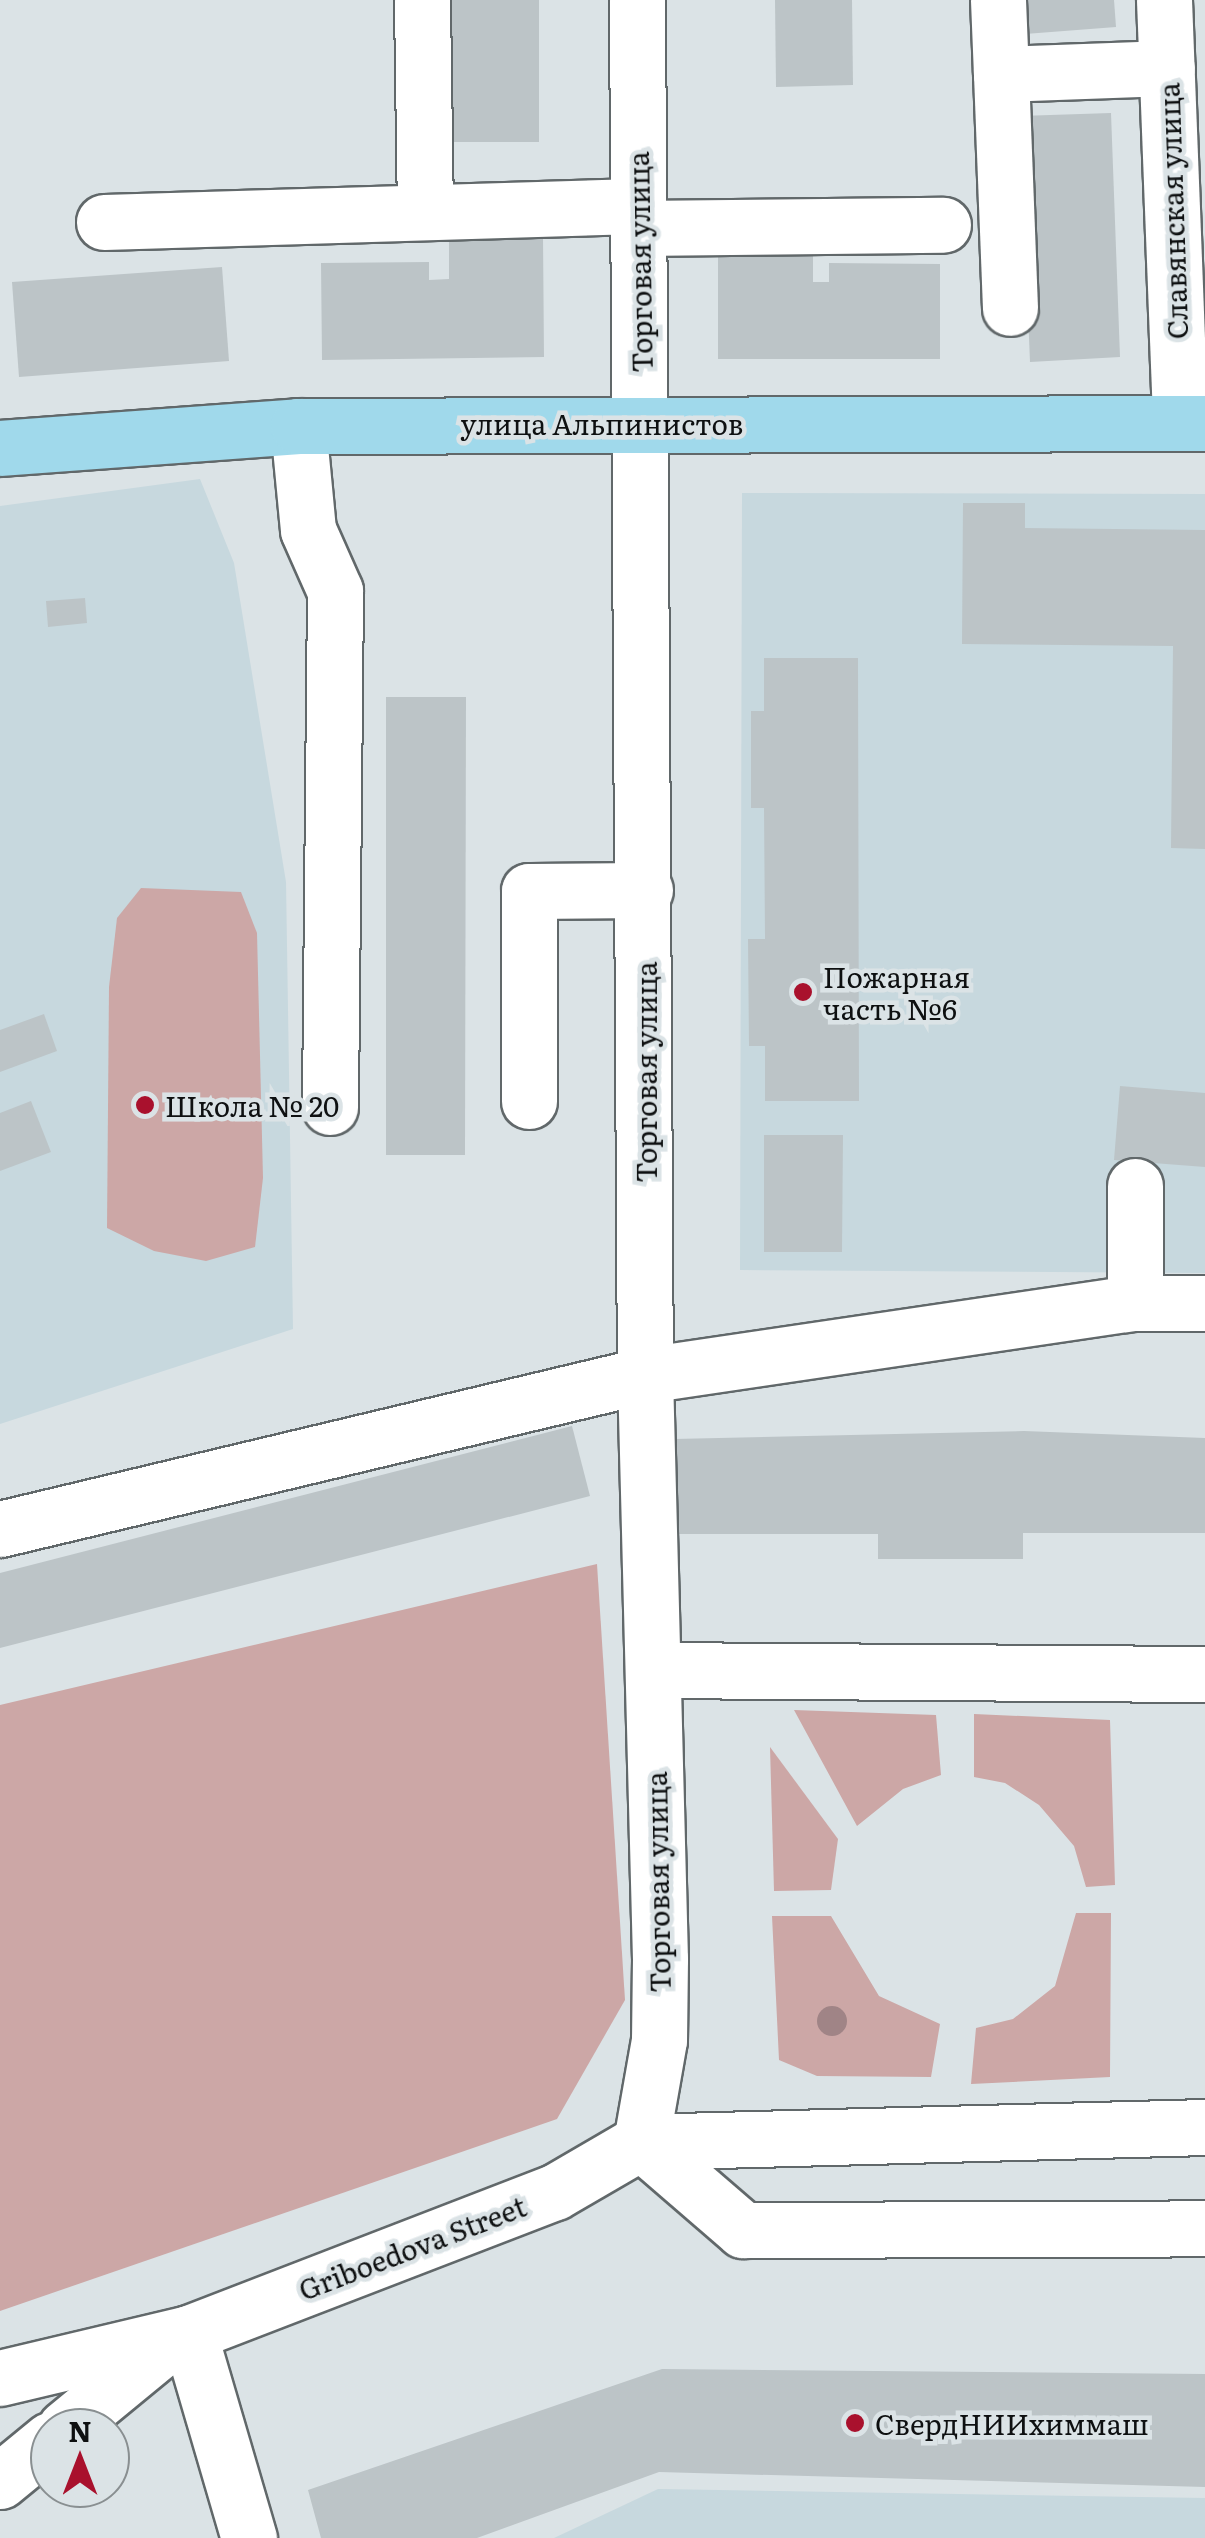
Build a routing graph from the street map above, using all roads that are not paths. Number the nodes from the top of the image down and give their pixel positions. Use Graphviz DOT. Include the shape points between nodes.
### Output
graph roads {
  1 [pos="422,0"];
  2 [pos="637,0"];
  3 [pos="998,0"];
  4 [pos="1164,0"];
  5 [pos="1167,68"];
  6 [pos="1001,74"];
  7 [pos="425,206"];
  8 [pos="637,217"];
  9 [pos="104,222"];
  10 [pos="943,225"];
  11 [pos="1010,308"];
  12 [pos="643,422"];
  13 [pos="1192,423"];
  14 [pos="298,426"];
  15 [pos="0,448"];
  16 [pos="644,890"];
  17 [pos="529,1101"];
  18 [pos="330,1107"];
  19 [pos="1135,1186"];
  20 [pos="1135,1303"];
  21 [pos="1205,1303"];
  22 [pos="645,1375"];
  23 [pos="0,1529"];
  24 [pos="653,1670"];
  25 [pos="1205,1674"];
  26 [pos="1205,2127"];
  27 [pos="641,2142"];
  28 [pos="1205,2228"];
  29 [pos="182,2335"];
  30 [pos="0,2378"];
  31 [pos="90,2408"];
  32 [pos="30,2456"];
  33 [pos="0,2481"];
  34 [pos="249,2538"];
  1 -- 7 [label="street"];
  2 -- 8 [label="street, Торговая улица"];
  3 -- 6 [label="street"];
  4 -- 5 [label="street, Славянская улица"];
  5 -- 6 [label="street"];
  5 -- 13 [label="street, Славянская улица"];
  6 -- 11 [label="street"];
  7 -- 8 [label="street"];
  7 -- 9 [label="street"];
  8 -- 10 [label="street"];
  8 -- 12 [label="street, Торговая улица"];
  12 -- 13 [label="main road, улица Альпинистов"];
  12 -- 14 [label="main road, улица Альпинистов"];
  12 -- 16 [label="street, Торговая улица"];
  14 -- 15 [label="main road, улица Альпинистов"];
  14 -- 18 [label="street" via="308,530 335,592"];
  16 -- 17 [label="street" via="528,891"];
  16 -- 22 [label="street, Торговая улица"];
  19 -- 20 [label="street"];
  20 -- 21 [label="street"];
  20 -- 22 [label="street"];
  22 -- 23 [label="street"];
  22 -- 24 [label="street, Торговая улица"];
  24 -- 25 [label="street"];
  24 -- 27 [label="street, Торговая улица" via="659,2040"];
  26 -- 27 [label="street"];
  27 -- 28 [label="street" via="742,2230"];
  27 -- 29 [label="street, Griboedova Street" via="555,2192"];
  29 -- 30 [label="street, Griboedova Street"];
  29 -- 31 [label="street, Griboedova Street"];
  29 -- 34 [label="street"];
  32 -- 33 [label="street"];
}
